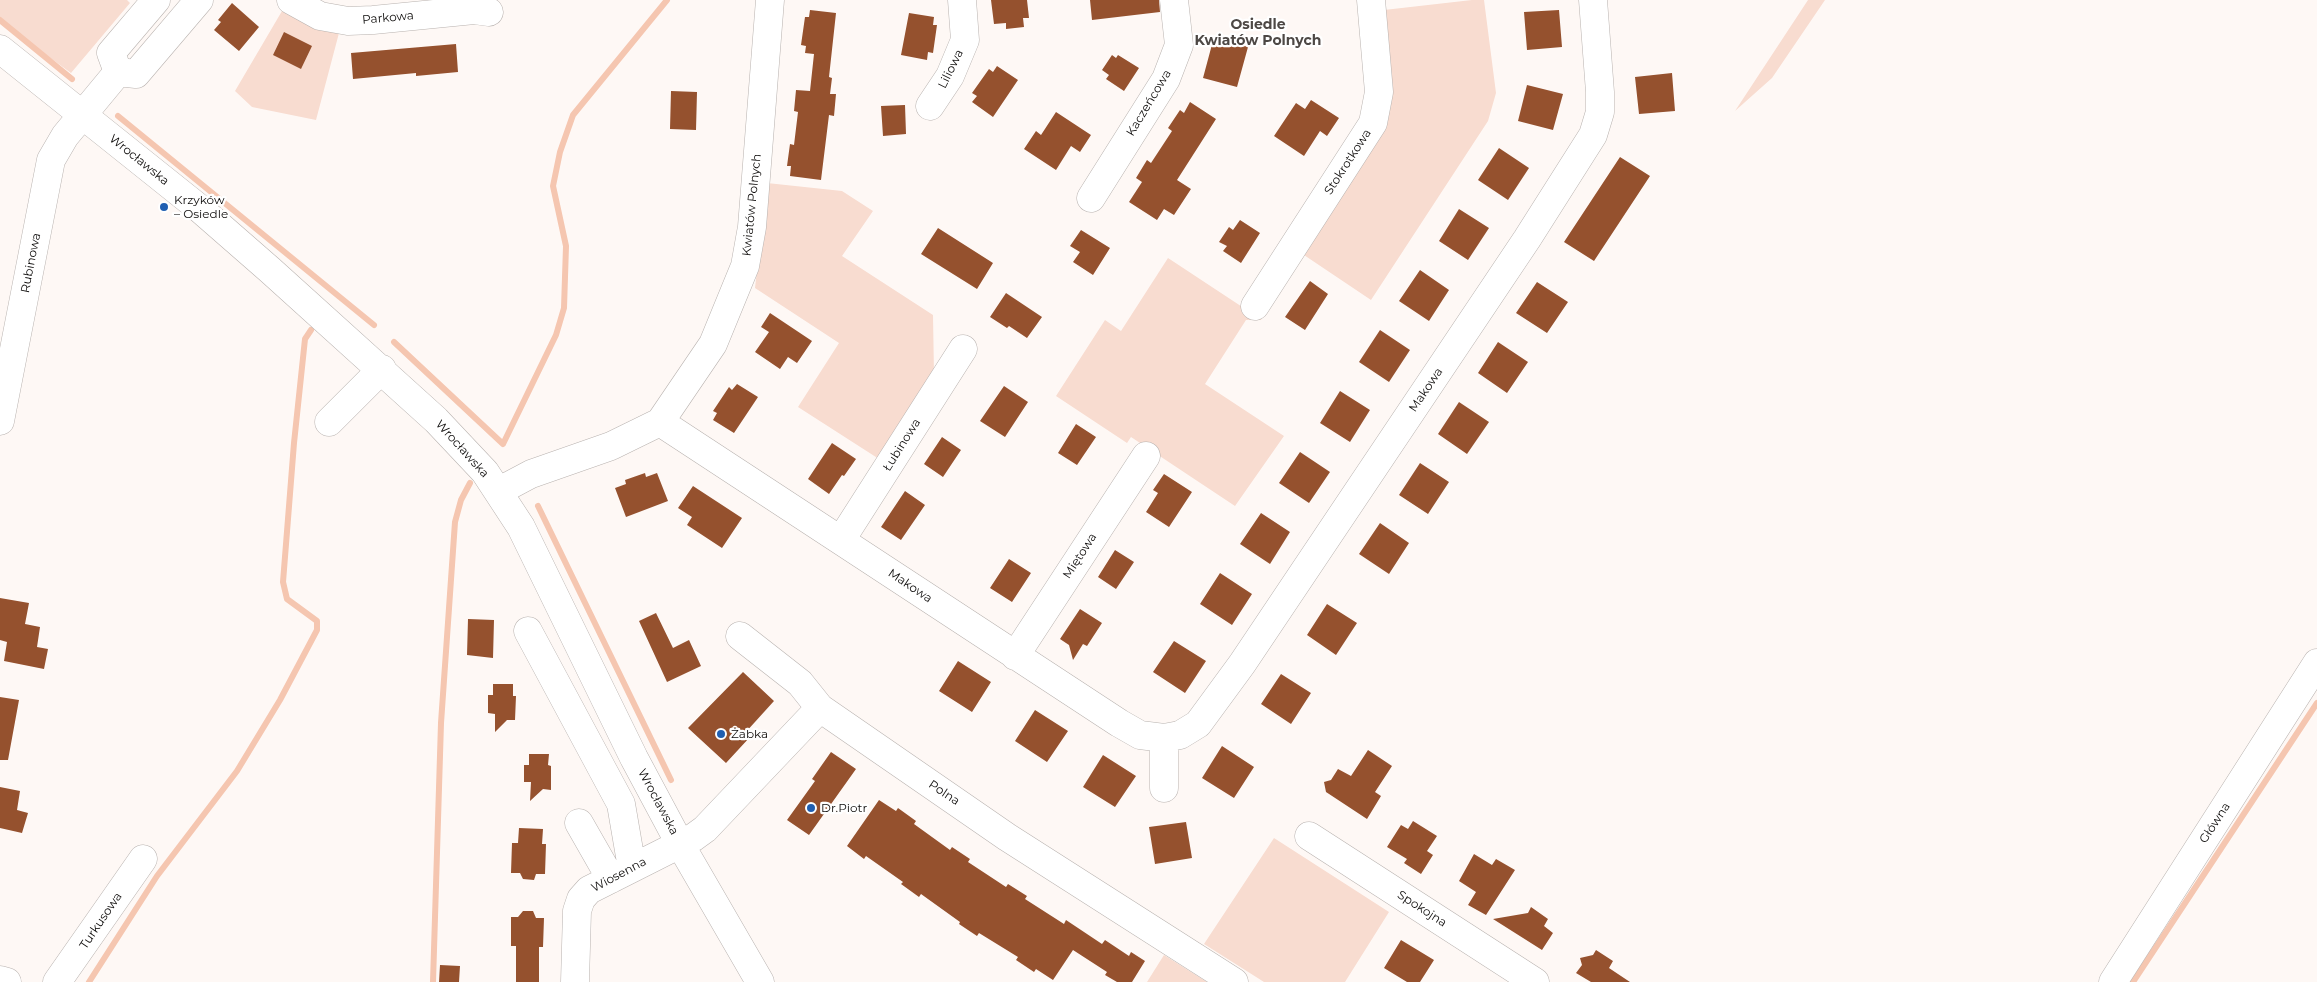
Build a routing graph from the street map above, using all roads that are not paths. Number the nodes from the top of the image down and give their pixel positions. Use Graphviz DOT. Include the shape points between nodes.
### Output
graph roads {
  1 [pos="156,0"];
  2 [pos="291,0"];
  3 [pos="770,0"];
  4 [pos="962,0"];
  5 [pos="1174,0"];
  6 [pos="1371,0"];
  7 [pos="1593,0"];
  8 [pos="191,3"];
  9 [pos="489,12"];
  10 [pos="0,49"];
  11 [pos="118,72"];
  12 [pos="930,106"];
  13 [pos="82,114"];
  14 [pos="1091,198"];
  15 [pos="1255,306"];
  16 [pos="963,349"];
  17 [pos="382,369"];
  18 [pos="0,420"];
  19 [pos="329,422"];
  20 [pos="660,422"];
  21 [pos="1146,456"];
  22 [pos="499,491"];
  23 [pos="841,540"];
  24 [pos="528,631"];
  25 [pos="740,636"];
  26 [pos="1015,656"];
  27 [pos="2317,663"];
  28 [pos="820,708"];
  29 [pos="1164,738"];
  30 [pos="1164,788"];
  31 [pos="579,823"];
  32 [pos="1310,836"];
  33 [pos="680,844"];
  34 [pos="143,858"];
  35 [pos="621,873"];
  36 [pos="0,980"];
  37 [pos="7,982"];
  38 [pos="57,982"];
  39 [pos="575,982"];
  40 [pos="760,982"];
  41 [pos="1234,982"];
  42 [pos="1535,982"];
  43 [pos="2113,982"];
  1 -- 11 [label="street" via="111,53"];
  2 -- 9 [label="street, Parkowa" via="320,16 348,21 474,10"];
  3 -- 20 [label="street, Kwiatów Polnych" via="752,227 745,266 713,344"];
  4 -- 12 [label="street, Liliowa" via="965,40 950,76"];
  5 -- 14 [label="street, Kaczeńcowa" via="1179,45 1166,79"];
  6 -- 15 [label="street, Stokrotkowa" via="1380,92 1373,123"];
  7 -- 29 [label="street, Makowa" via="1600,112 1593,135 1242,664 1198,724 1180,735"];
  8 -- 11 [label="street" via="136,74"];
  10 -- 13 [label="street, Wrocławska"];
  11 -- 13 [label="street"];
  13 -- 17 [label="street, Wrocławska" via="199,208"];
  13 -- 18 [label="street, Rubinowa" via="51,160"];
  16 -- 23 [label="street, Łubinowa"];
  17 -- 19 [label="street"];
  17 -- 22 [label="street, Wrocławska" via="461,445"];
  20 -- 22 [label="street, Kwiatów Polnych" via="611,446 531,474"];
  20 -- 23 [label="street, Makowa"];
  21 -- 26 [label="street, Miętowa"];
  22 -- 33 [label="street, Wrocławska" via="522,527 634,758"];
  23 -- 26 [label="street, Makowa"];
  24 -- 35 [label="street" via="621,804"];
  25 -- 28 [label="street, Polna" via="800,683"];
  26 -- 29 [label="street, Makowa" via="1118,723 1140,735"];
  27 -- 43 [label="street, Główna"];
  28 -- 33 [label="street" via="705,829"];
  28 -- 41 [label="street, Polna" via="1007,837"];
  29 -- 30 [label="street"];
  31 -- 35 [label="street"];
  32 -- 42 [label="street, Spokojna"];
  33 -- 35 [label="street, Wiosenna"];
  33 -- 40 [label="street, Wrocławska"];
  34 -- 38 [label="street, Turkusowa"];
  35 -- 39 [label="street, Wiosenna" via="589,890 581,899 577,911"];
  36 -- 37 [label="street"];
}
